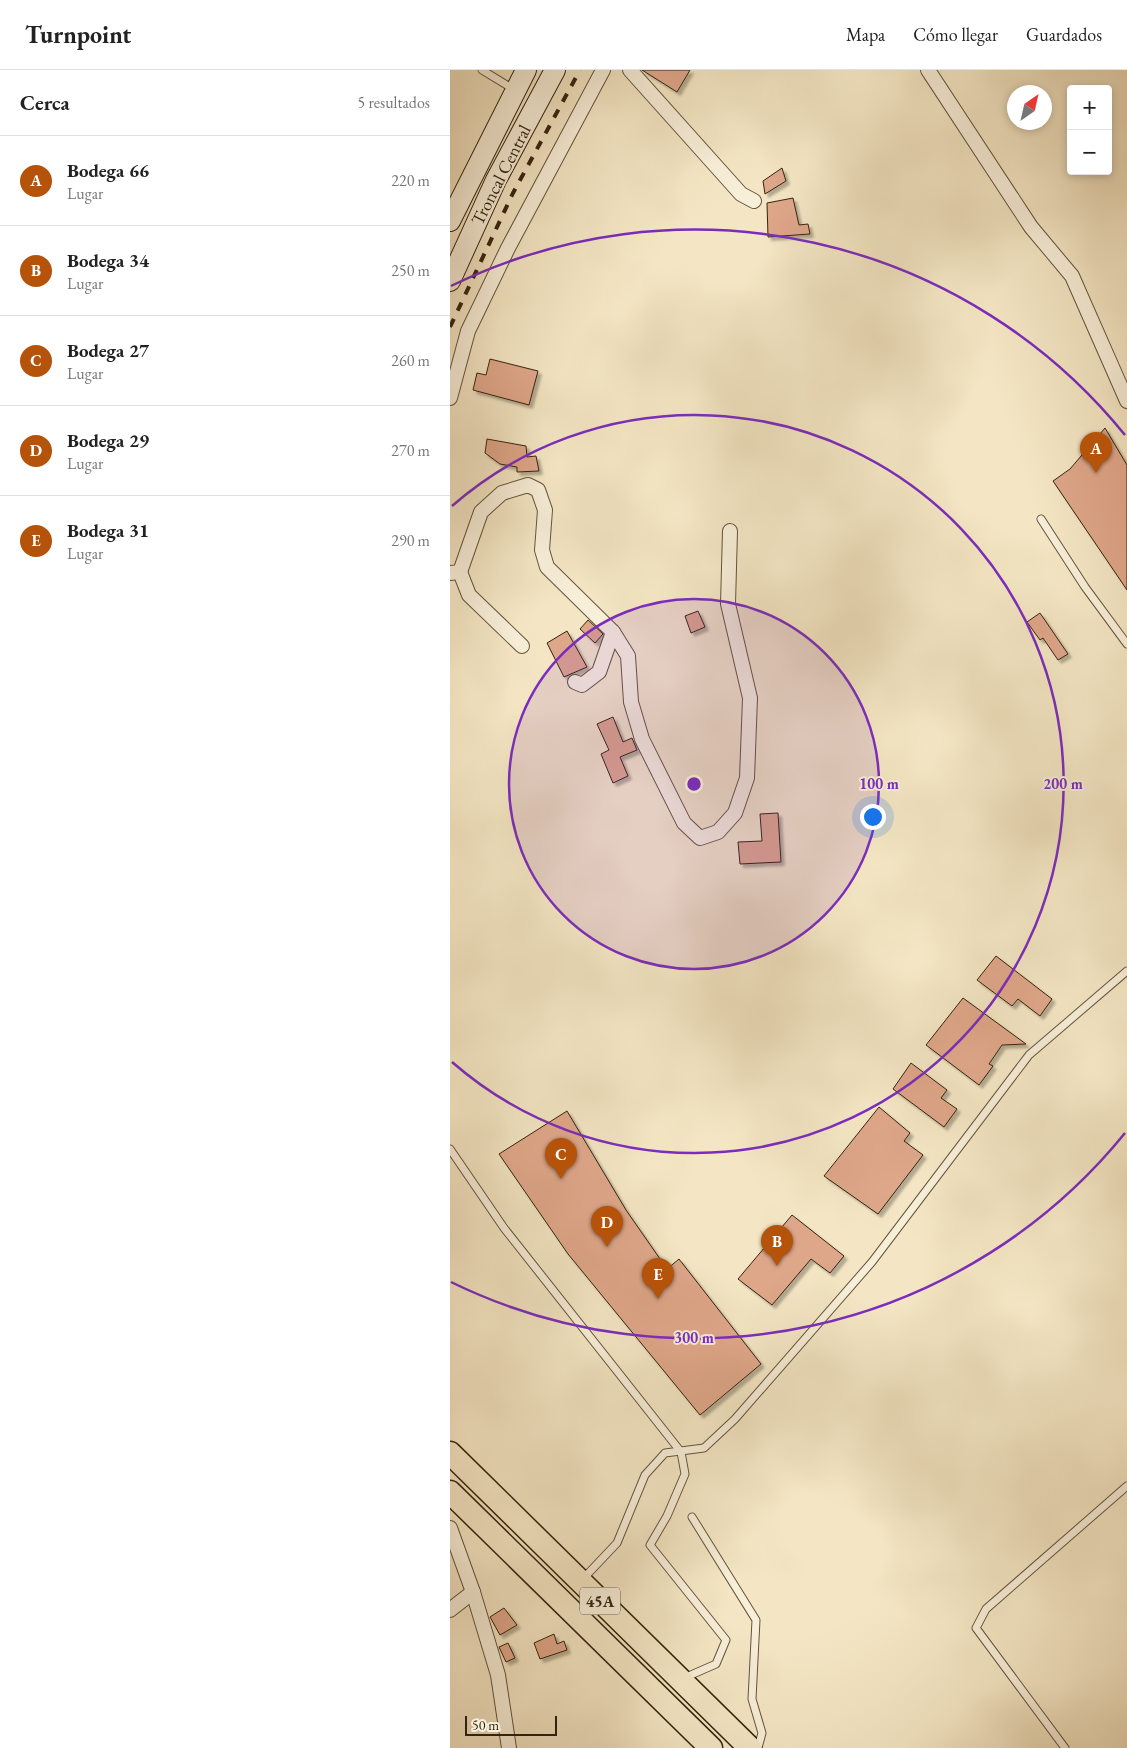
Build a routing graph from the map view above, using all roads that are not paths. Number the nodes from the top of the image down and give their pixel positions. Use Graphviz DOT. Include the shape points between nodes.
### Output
graph roads {
  1 [pos="482,70"];
  2 [pos="526,70"];
  3 [pos="555,70"];
  4 [pos="603,70"];
  5 [pos="630,70"];
  6 [pos="928,70"];
  7 [pos="515,90"];
  8 [pos="754,201"];
  9 [pos="452,210"];
  10 [pos="450,281"];
  11 [pos="450,398"];
  12 [pos="1127,401"];
  13 [pos="1041,519"];
  14 [pos="730,531"];
  15 [pos="455,573"];
  16 [pos="613,632"];
  17 [pos="1127,644"];
  18 [pos="522,646"];
  19 [pos="575,682"];
  20 [pos="1127,970"];
  21 [pos="450,1149"];
  22 [pos="681,1452"];
  23 [pos="450,1454"];
  24 [pos="1127,1486"];
  25 [pos="450,1492"];
  26 [pos="692,1517"];
  27 [pos="450,1528"];
  28 [pos="580,1582"];
  29 [pos="473,1592"];
  30 [pos="450,1610"];
  31 [pos="680,1680"];
  32 [pos="509,1748"];
  33 [pos="711,1748"];
  34 [pos="750,1748"];
  35 [pos="758,1748"];
  36 [pos="1065,1748"];
  1 -- 7 [label="lane"];
  2 -- 7 [label="main road, Troncal Central"];
  3 -- 10 [label="main road, Troncal Central" via="496,180"];
  4 -- 11 [label="street" via="508,248 468,332"];
  5 -- 8 [label="street" via="741,194"];
  6 -- 12 [label="street" via="1031,227 1072,276"];
  7 -- 9 [label="main road, Troncal Central"];
  13 -- 17 [label="lane"];
  14 -- 16 [label="street" via="728,604 750,698 747,778 735,813 718,832 700,838 684,823 642,739 631,702 628,656"];
  15 -- 16 [label="street" via="481,512 502,493 528,485 538,490 545,510 542,550 547,567"];
  15 -- 18 [label="street" via="469,595"];
  16 -- 19 [label="street" via="599,672 582,685"];
  20 -- 22 [label="lane" via="1029,1055 872,1262 735,1419 704,1448"];
  21 -- 22 [label="lane" via="504,1228"];
  22 -- 28 [label="lane" via="665,1453 645,1475 617,1543"];
  22 -- 31 [label="lane" via="686,1474 650,1545 726,1640 716,1664"];
  23 -- 28 [label="highway, 45A"];
  24 -- 36 [label="lane" via="986,1609 976,1628"];
  25 -- 33 [label="highway, 45A"];
  26 -- 35 [label="lane" via="756,1620 752,1698 762,1733"];
  27 -- 29 [label="street"];
  28 -- 31 [label="highway, 45A"];
  29 -- 30 [label="street"];
  29 -- 32 [label="street" via="498,1675"];
  31 -- 34 [label="highway, 45A"];
}
